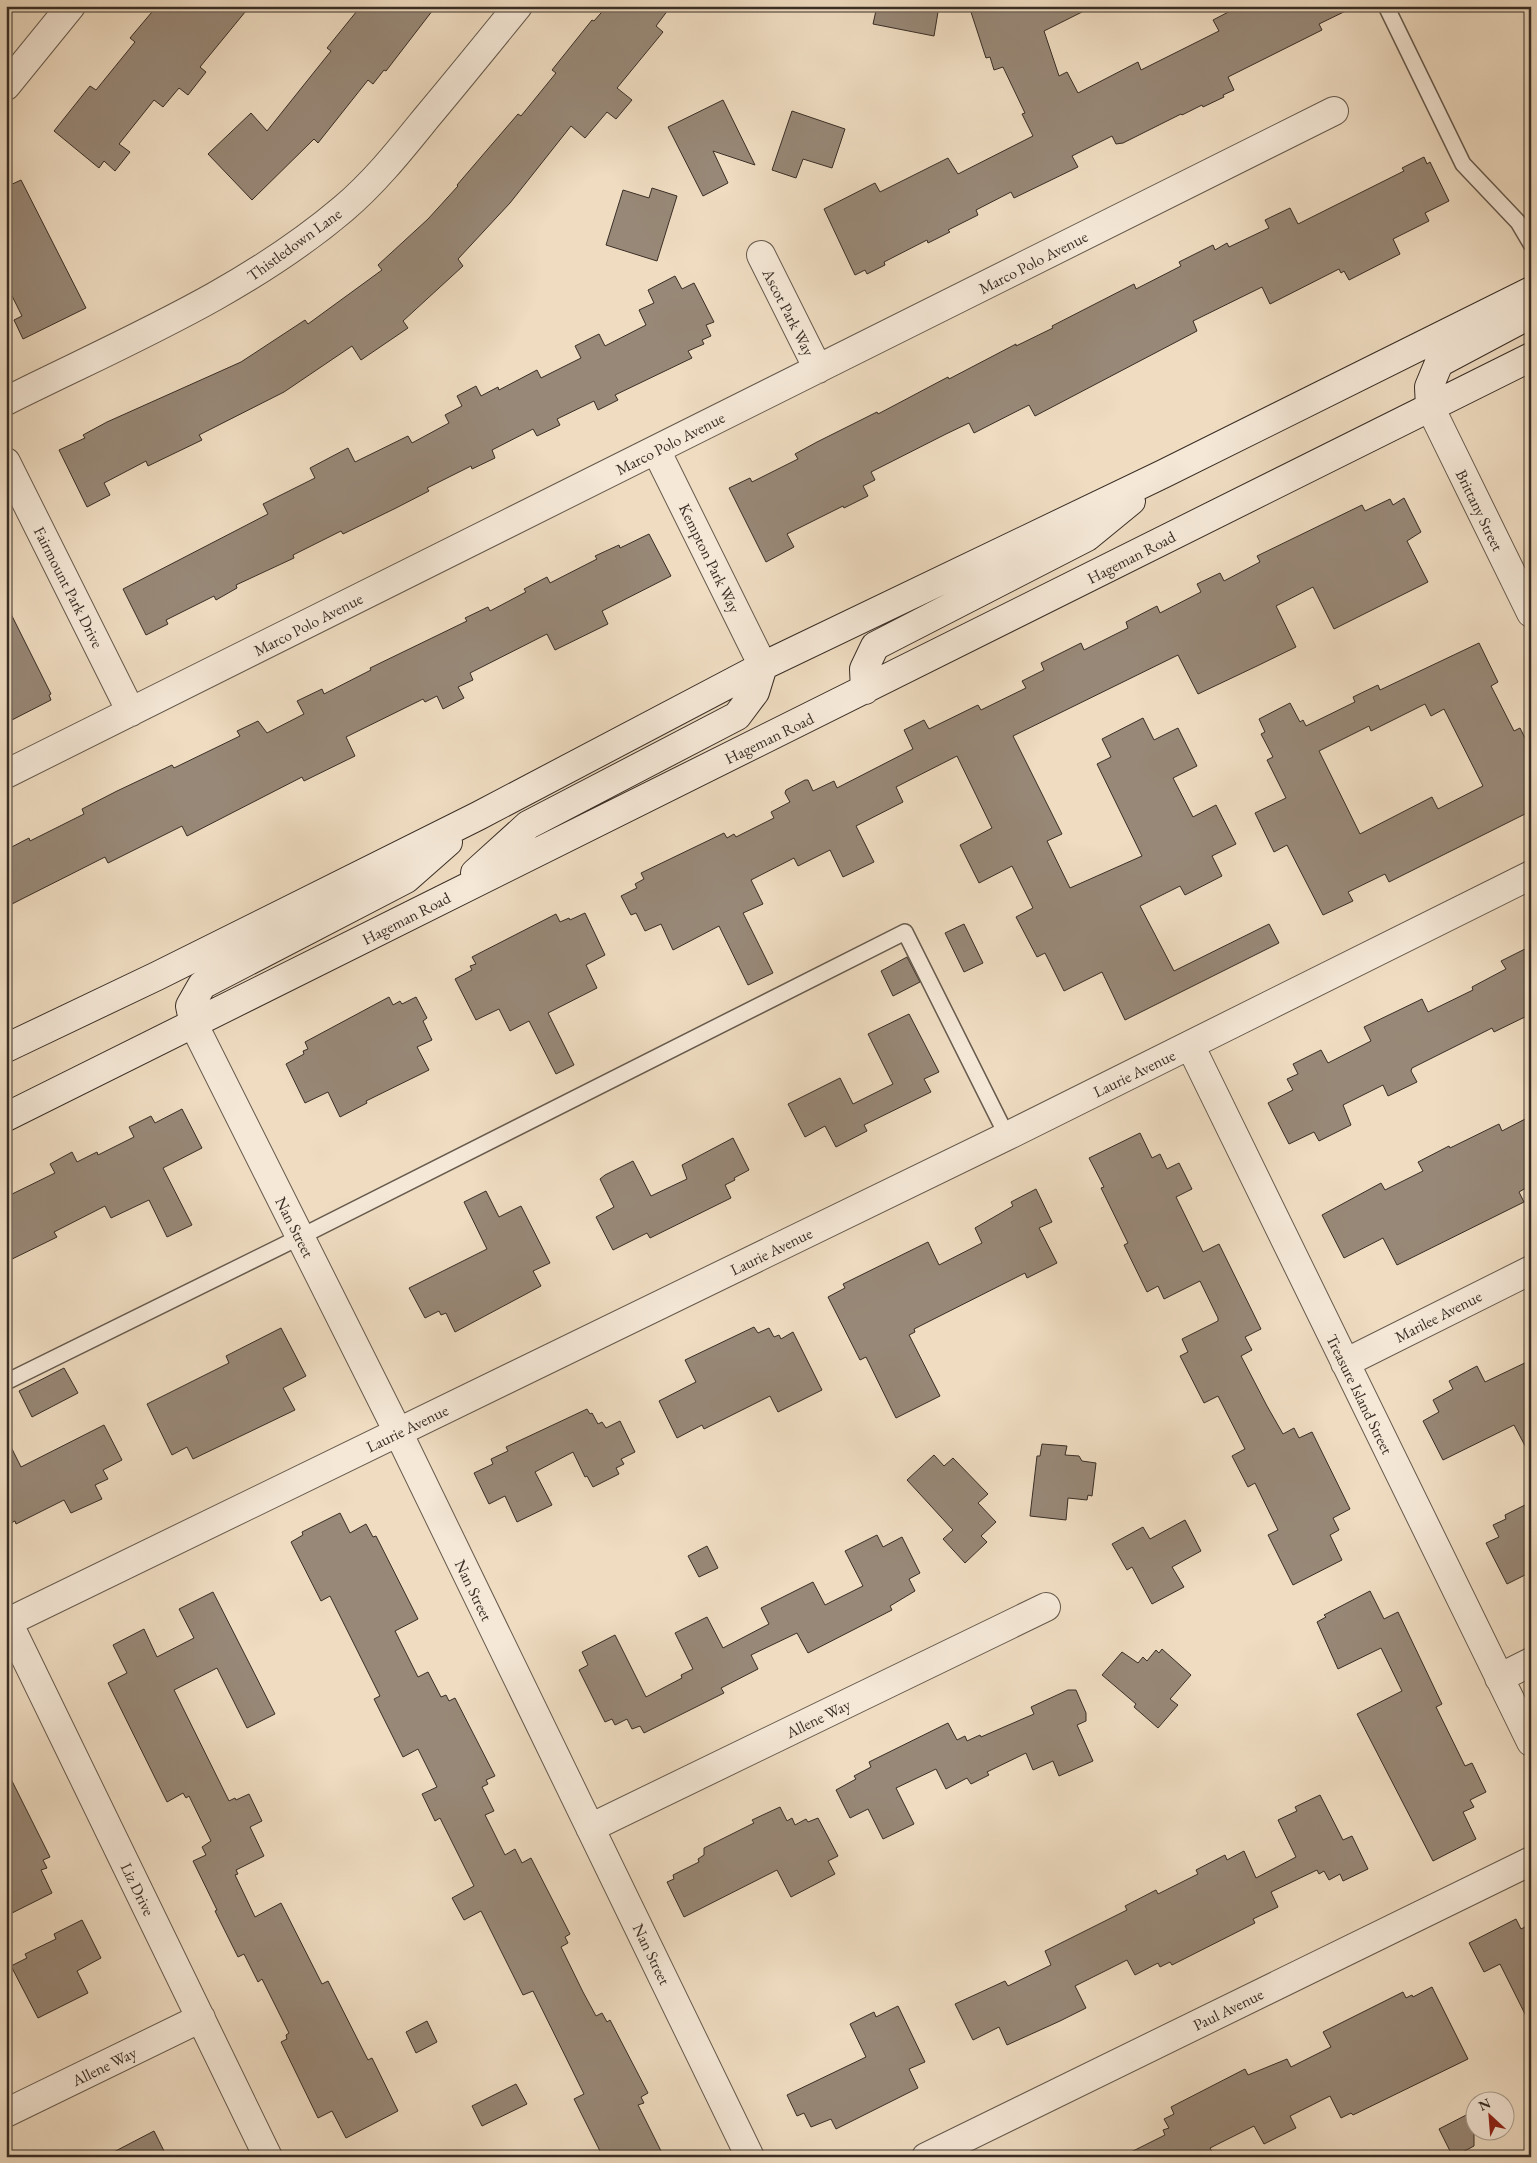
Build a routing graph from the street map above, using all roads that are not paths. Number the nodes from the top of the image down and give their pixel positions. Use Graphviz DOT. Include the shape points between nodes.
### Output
graph roads {
  1 [pos="72,6"];
  2 [pos="518,6"];
  3 [pos="1386,6"];
  4 [pos="6,86"];
  5 [pos="1334,111"];
  6 [pos="1531,244"];
  7 [pos="761,255"];
  8 [pos="1531,291"];
  9 [pos="1531,314"];
  10 [pos="1531,358"];
  11 [pos="818,369"];
  12 [pos="6,401"];
  13 [pos="1430,408"];
  14 [pos="656,450"];
  15 [pos="6,462"];
  16 [pos="1163,474"];
  17 [pos="1531,614"];
  18 [pos="763,666"];
  19 [pos="865,690"];
  20 [pos="131,712"];
  21 [pos="6,774"];
  22 [pos="478,816"];
  23 [pos="1531,875"];
  24 [pos="450,896"];
  25 [pos="194,1025"];
  26 [pos="1190,1045"];
  27 [pos="6,1048"];
  28 [pos="6,1117"];
  29 [pos="1007,1136"];
  30 [pos="300,1237"];
  31 [pos="1531,1270"];
  32 [pos="1345,1363"];
  33 [pos="6,1382"];
  34 [pos="398,1432"];
  35 [pos="1046,1607"];
  36 [pos="8,1622"];
  37 [pos="1531,1662"];
  38 [pos="1499,1678"];
  39 [pos="1531,1742"];
  40 [pos="590,1828"];
  41 [pos="1531,1862"];
  42 [pos="201,2018"];
  43 [pos="6,2114"];
  44 [pos="268,2157"];
  45 [pos="750,2157"];
  46 [pos="926,2157"];
  1 -- 4 [label="street"];
  2 -- 12 [label="street, Thistledown Lane" via="388,165 345,208 300,244 212,298"];
  3 -- 6 [label="lane" via="1463,164 1518,222"];
  5 -- 11 [label="street, Marco Polo Avenue"];
  7 -- 11 [label="street, Ascot Park Way"];
  8 -- 16 [label="street"];
  9 -- 13 [label="street" via="1439,363 1429,387"];
  10 -- 13 [label="street, Hageman Road"];
  11 -- 14 [label="street, Marco Polo Avenue"];
  13 -- 17 [label="street, Brittany Street"];
  13 -- 19 [label="street, Hageman Road"];
  14 -- 18 [label="street, Kempton Park Way"];
  14 -- 20 [label="street, Marco Polo Avenue"];
  15 -- 20 [label="street, Fairmount Park Drive"];
  16 -- 18 [label="street"];
  16 -- 19 [label="street" via="1087,537 875,646 864,669"];
  18 -- 22 [label="street"];
  18 -- 24 [label="street" via="755,692 737,716 528,825"];
  19 -- 24 [label="street, Hageman Road"];
  20 -- 21 [label="street, Marco Polo Avenue"];
  22 -- 25 [label="street" via="406,879 202,985 190,1006"];
  22 -- 27 [label="street"];
  23 -- 26 [label="street, Laurie Avenue"];
  24 -- 25 [label="street, Hageman Road"];
  25 -- 28 [label="street, Hageman Road"];
  25 -- 30 [label="street, Nan Street"];
  26 -- 29 [label="street, Laurie Avenue"];
  26 -- 32 [label="street, Treasure Island Street"];
  29 -- 30 [label="lane" via="905,932"];
  29 -- 34 [label="street, Laurie Avenue"];
  30 -- 33 [label="lane"];
  30 -- 34 [label="street, Nan Street"];
  31 -- 32 [label="street, Marilee Avenue"];
  32 -- 38 [label="street, Treasure Island Street"];
  34 -- 36 [label="street, Laurie Avenue"];
  34 -- 40 [label="street, Nan Street"];
  35 -- 40 [label="street, Allene Way"];
  36 -- 42 [label="street, Liz Drive"];
  37 -- 38 [label="street"];
  38 -- 39 [label="street, Treasure Island Street"];
  40 -- 45 [label="street, Nan Street"];
  41 -- 46 [label="street, Paul Avenue"];
  42 -- 43 [label="street, Allene Way"];
  42 -- 44 [label="street, Liz Drive"];
}
